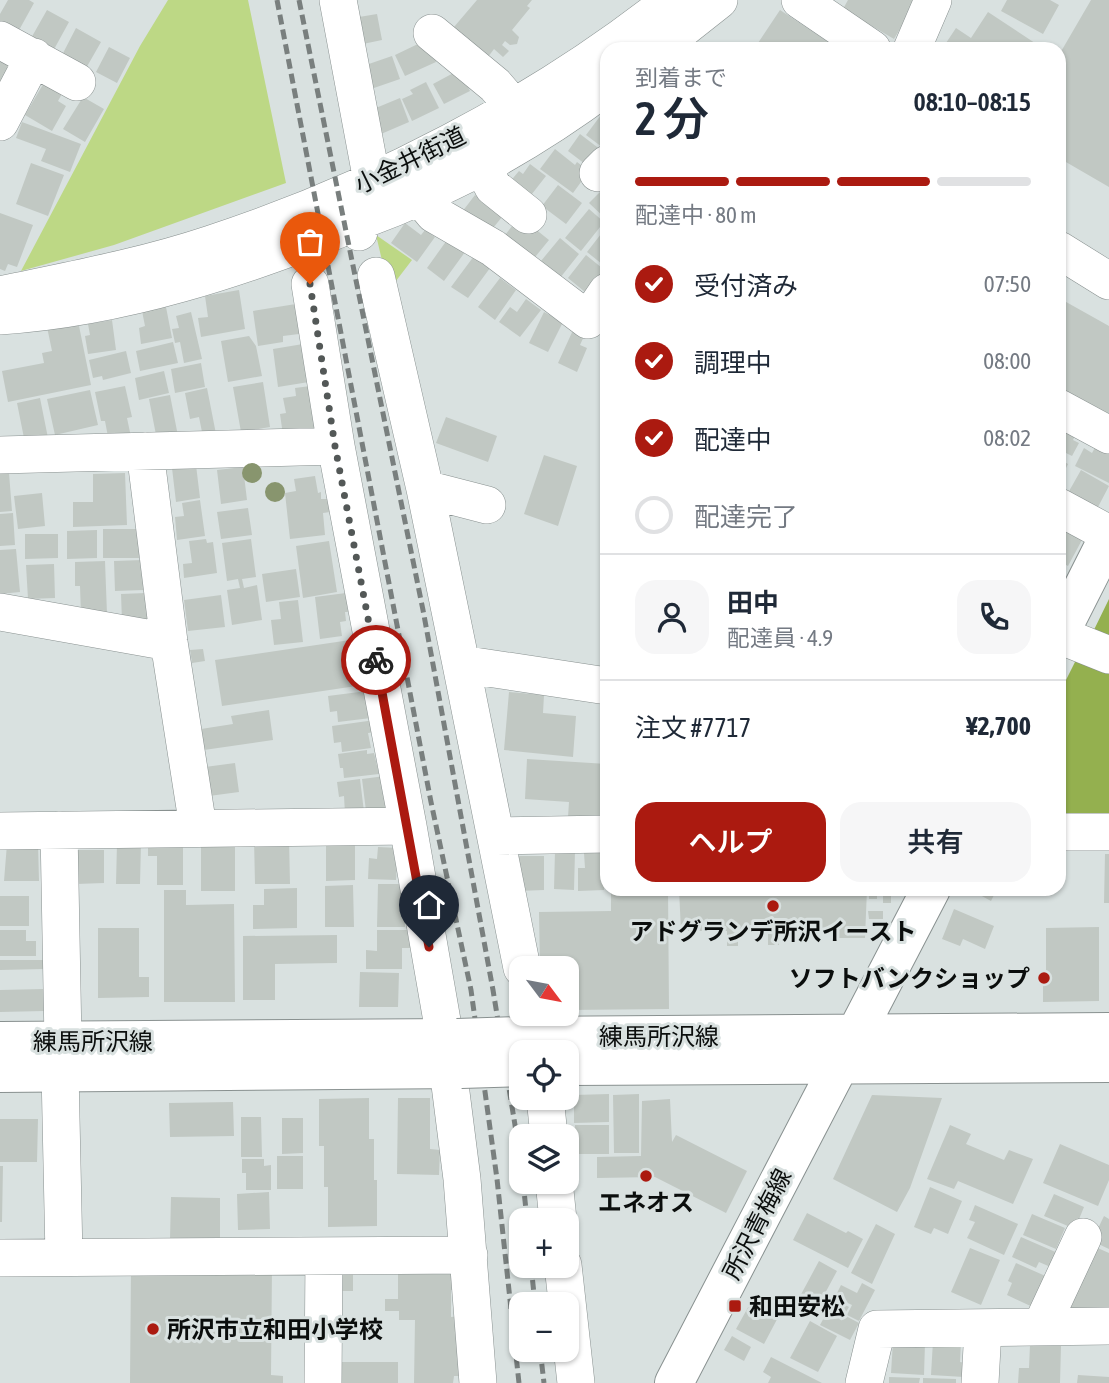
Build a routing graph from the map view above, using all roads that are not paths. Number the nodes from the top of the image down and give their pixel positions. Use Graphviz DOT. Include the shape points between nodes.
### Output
graph roads {
  1 [pos="338,0"];
  2 [pos="671,0"];
  3 [pos="719,0"];
  4 [pos="800,0"];
  5 [pos="933,0"];
  6 [pos="432,33"];
  7 [pos="0,40"];
  8 [pos="616,42"];
  9 [pos="666,42"];
  10 [pos="862,42"];
  11 [pos="915,42"];
  12 [pos="600,53"];
  13 [pos="34,57"];
  14 [pos="77,82"];
  15 [pos="600,95"];
  16 [pos="513,106"];
  17 [pos="0,122"];
  18 [pos="482,165"];
  19 [pos="372,181"];
  20 [pos="419,196"];
  21 [pos="528,215"];
  22 [pos="1066,254"];
  23 [pos="307,261"];
  24 [pos="376,276"];
  25 [pos="1109,281"];
  26 [pos="0,295"];
  27 [pos="600,302"];
  28 [pos="0,316"];
  29 [pos="1066,412"];
  30 [pos="1109,436"];
  31 [pos="335,446"];
  32 [pos="145,452"];
  33 [pos="0,455"];
  34 [pos="425,489"];
  35 [pos="486,505"];
  36 [pos="1066,511"];
  37 [pos="1109,535"];
  38 [pos="0,612"];
  39 [pos="1066,621"];
  40 [pos="1066,638"];
  41 [pos="169,642"];
  42 [pos="1109,655"];
  43 [pos="460,664"];
  44 [pos="600,685"];
  45 [pos="408,825"];
  46 [pos="198,827"];
  47 [pos="59,830"];
  48 [pos="0,831"];
  49 [pos="1066,832"];
  50 [pos="1109,832"];
  51 [pos="600,834"];
  52 [pos="497,836"];
  53 [pos="927,896"];
  54 [pos="520,956"];
  55 [pos="1109,1032"];
  56 [pos="528,1038"];
  57 [pos="0,1041"];
  58 [pos="847,1049"];
  59 [pos="453,1054"];
  60 [pos="62,1056"];
  61 [pos="1109,1063"];
  62 [pos="579,1065"];
  63 [pos="0,1073"];
  64 [pos="1083,1237"];
  65 [pos="469,1255"];
  66 [pos="324,1256"];
  67 [pos="64,1257"];
  68 [pos="0,1258"];
  69 [pos="564,1278"];
  70 [pos="1109,1326"];
  71 [pos="1041,1327"];
  72 [pos="983,1329"];
  73 [pos="682,1381"];
  74 [pos="323,1383"];
  75 [pos="478,1383"];
  76 [pos="576,1383"];
  77 [pos="864,1383"];
  78 [pos="980,1383"];
  1 -- 19 [label="street"];
  2 -- 8 [label="street, 小金井街道"];
  3 -- 9 [label="street"];
  4 -- 10 [label="street"];
  5 -- 11 [label="street"];
  6 -- 16 [label="street" via="495,85"];
  7 -- 13 [label="street"];
  12 -- 16 [label="street, 小金井街道"];
  13 -- 14 [label="street"];
  13 -- 17 [label="street"];
  15 -- 18 [label="street"];
  16 -- 19 [label="street, 小金井街道"];
  18 -- 20 [label="street"];
  18 -- 21 [label="street" via="493,187"];
  19 -- 26 [label="street, 小金井街道" via="211,244 123,269"];
  20 -- 23 [label="street" via="358,227"];
  20 -- 27 [label="street" via="434,214 499,253 588,320"];
  22 -- 25 [label="street"];
  23 -- 28 [label="street" via="126,298"];
  23 -- 31 [label="street"];
  24 -- 34 [label="street"];
  29 -- 30 [label="street"];
  31 -- 32 [label="street"];
  31 -- 45 [label="street"];
  32 -- 33 [label="street"];
  32 -- 41 [label="street"];
  34 -- 35 [label="street"];
  34 -- 43 [label="street"];
  36 -- 37 [label="street"];
  37 -- 39 [label="main road"];
  38 -- 41 [label="street"];
  40 -- 42 [label="street"];
  41 -- 46 [label="street"];
  43 -- 44 [label="street"];
  43 -- 52 [label="street"];
  45 -- 46 [label="street"];
  45 -- 59 [label="street"];
  46 -- 47 [label="street"];
  47 -- 48 [label="street"];
  47 -- 60 [label="street"];
  49 -- 50 [label="street"];
  51 -- 52 [label="street"];
  52 -- 54 [label="street"];
  53 -- 58 [label="main road, 所沢青梅線"];
  55 -- 58 [label="main road, 練馬所沢線"];
  56 -- 58 [label="main road, 練馬所沢線"];
  56 -- 59 [label="main road, 練馬所沢線, bridge"];
  57 -- 60 [label="main road, 練馬所沢線"];
  58 -- 61 [label="main road, 練馬所沢線"];
  58 -- 62 [label="main road, 練馬所沢線"];
  58 -- 73 [label="main road, 所沢青梅線"];
  59 -- 60 [label="main road, 練馬所沢線"];
  59 -- 65 [label="street"];
  60 -- 63 [label="main road, 練馬所沢線"];
  60 -- 67 [label="street"];
  64 -- 71 [label="street"];
  65 -- 66 [label="street"];
  65 -- 75 [label="street"];
  66 -- 67 [label="street"];
  66 -- 74 [label="street"];
  67 -- 68 [label="street"];
  69 -- 76 [label="street"];
  70 -- 71 [label="street"];
  71 -- 72 [label="street"];
  72 -- 77 [label="street" via="877,1329"];
  72 -- 78 [label="street"];
}
